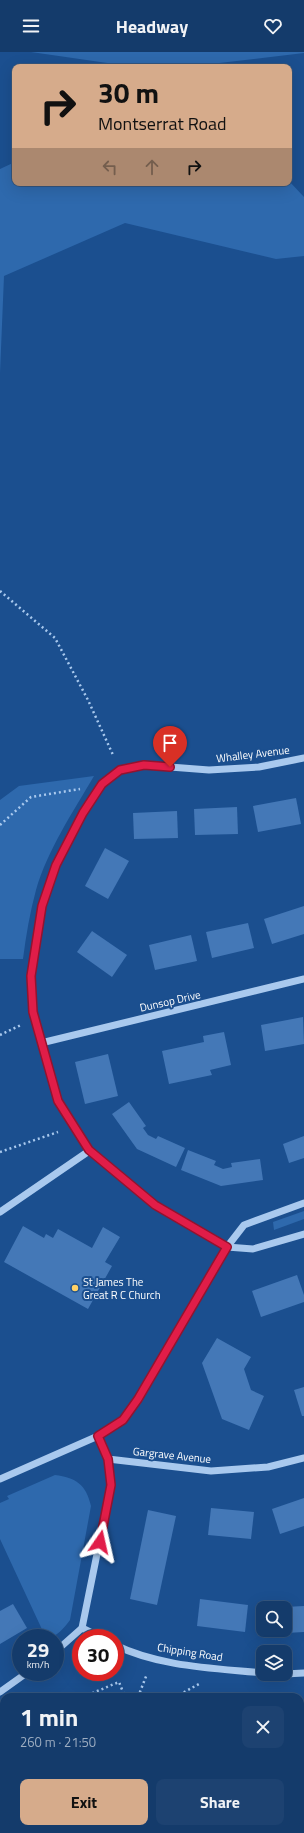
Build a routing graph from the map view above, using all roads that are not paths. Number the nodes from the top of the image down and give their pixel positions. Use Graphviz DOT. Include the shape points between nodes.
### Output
graph roads {
  1 [pos="304,758"];
  2 [pos="304,979"];
  3 [pos="41,1043"];
  4 [pos="89,1150"];
  5 [pos="304,1203"];
  6 [pos="0,1212"];
  7 [pos="304,1234"];
  8 [pos="227,1247"];
  9 [pos="98,1436"];
  10 [pos="304,1458"];
  11 [pos="108,1459"];
  12 [pos="0,1479"];
  13 [pos="82,1628"];
  14 [pos="64,1644"];
  15 [pos="124,1648"];
  16 [pos="256,1672"];
  17 [pos="304,1673"];
  18 [pos="292,1674"];
  19 [pos="15,1681"];
  20 [pos="0,1692"];
  1 -- 3 [label="street, Whalley Avenue" via="259,767 209,770 144,765 120,770 102,784 83,813 56,865 42,906 31,976 34,1019"];
  2 -- 3 [label="street, Dunsop Drive"];
  3 -- 4 [label="street, Whalley Avenue" via="58,1101"];
  4 -- 6 [label="street"];
  4 -- 8 [label="street, Whalley Avenue" via="155,1205"];
  5 -- 8 [label="street" via="244,1225"];
  7 -- 8 [label="street" via="252,1249"];
  8 -- 9 [label="street" via="138,1399 123,1420"];
  9 -- 11 [label="street"];
  9 -- 12 [label="street"];
  10 -- 11 [label="street, Gargrave Avenue" via="268,1467 211,1471"];
  11 -- 13 [label="street" via="111,1485"];
  13 -- 14 [label="street"];
  15 -- 16 [label="street, Chipping Road" via="153,1658"];
  17 -- 18 [label="street"];
  19 -- 20 [label="street"];
}
